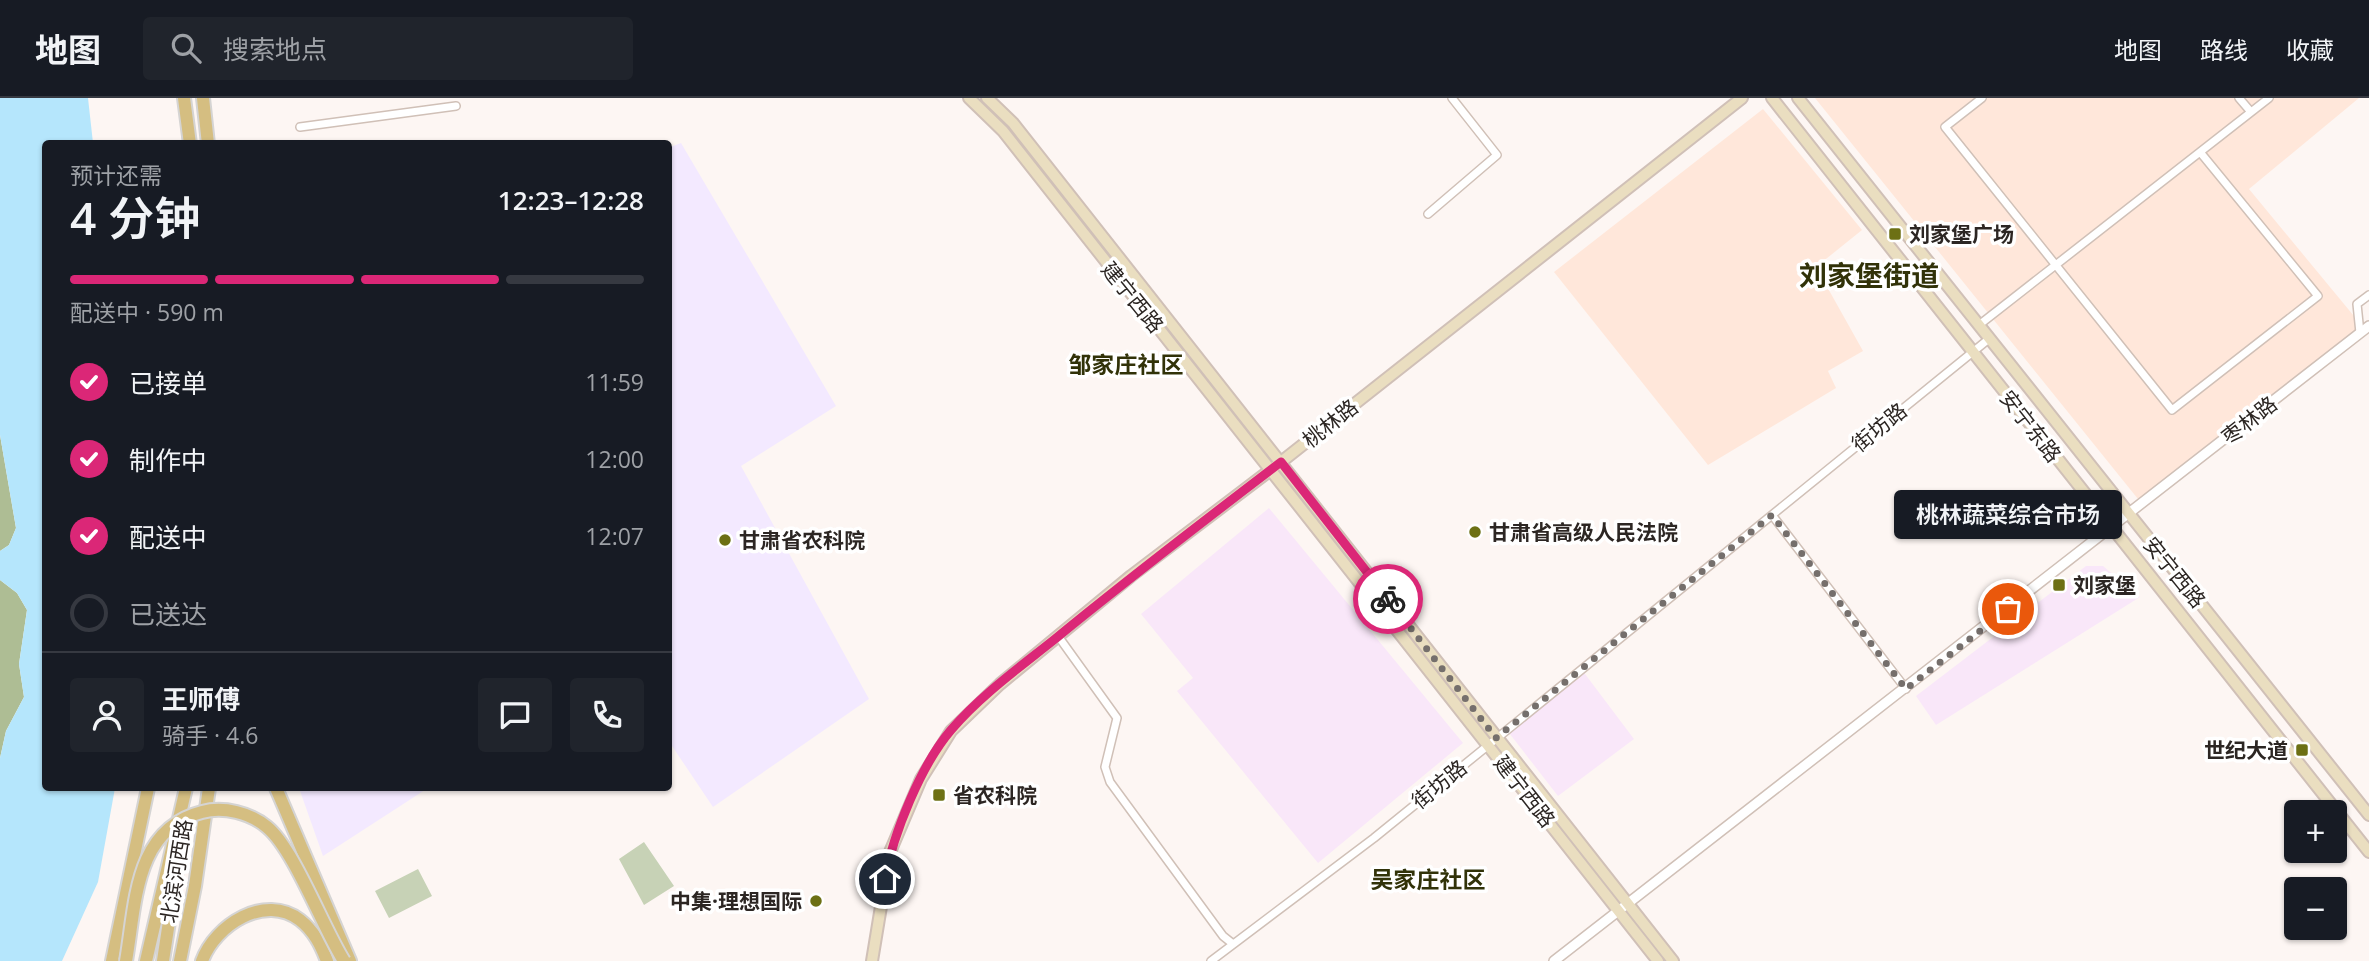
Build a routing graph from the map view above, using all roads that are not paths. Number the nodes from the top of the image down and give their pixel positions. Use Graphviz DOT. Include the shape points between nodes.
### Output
graph roads {
  1 [pos="184,98"];
  2 [pos="202,98"];
  3 [pos="970,98"];
  4 [pos="987,98"];
  5 [pos="1452,98"];
  6 [pos="1742,98"];
  7 [pos="1772,98"];
  8 [pos="1798,98"];
  9 [pos="1982,98"];
  10 [pos="2239,98"];
  11 [pos="2269,98"];
  12 [pos="456,106"];
  13 [pos="2251,113"];
  14 [pos="300,127"];
  15 [pos="189,140"];
  16 [pos="207,140"];
  17 [pos="2200,152"];
  18 [pos="1428,214"];
  19 [pos="2056,265"];
  20 [pos="2369,295"];
  21 [pos="1979,326"];
  22 [pos="2369,326"];
  23 [pos="2360,333"];
  24 [pos="1990,338"];
  25 [pos="1972,352"];
  26 [pos="1276,466"];
  27 [pos="1772,515"];
  28 [pos="2129,515"];
  29 [pos="2111,529"];
  30 [pos="1058,636"];
  31 [pos="1906,689"];
  32 [pos="1492,741"];
  33 [pos="147,791"];
  34 [pos="187,791"];
  35 [pos="188,791"];
  36 [pos="209,791"];
  37 [pos="277,791"];
  38 [pos="2369,815"];
  39 [pos="2369,852"];
  40 [pos="1623,907"];
  41 [pos="1233,944"];
  42 [pos="204,956"];
  43 [pos="112,961"];
  44 [pos="125,961"];
  45 [pos="146,961"];
  46 [pos="163,961"];
  47 [pos="180,961"];
  48 [pos="327,961"];
  49 [pos="344,961"];
  50 [pos="350,961"];
  51 [pos="872,961"];
  52 [pos="1211,961"];
  53 [pos="1554,961"];
  54 [pos="1658,961"];
  55 [pos="1673,961"];
  1 -- 15 [label="main road"];
  2 -- 16 [label="main road"];
  3 -- 26 [label="main road, 建宁西路" via="1003,131"];
  4 -- 26 [label="main road, 建宁西路" via="1013,123"];
  5 -- 18 [label="street" via="1497,155"];
  6 -- 26 [label="main road, 桃林路"];
  7 -- 25 [label="main road, 安宁东路"];
  8 -- 21 [label="main road, 安宁西路"];
  9 -- 19 [label="street" via="1945,127"];
  10 -- 13 [label="street"];
  11 -- 13 [label="street"];
  12 -- 14 [label="street"];
  13 -- 17 [label="street"];
  17 -- 19 [label="street"];
  17 -- 19 [label="street" via="2318,296 2172,410"];
  19 -- 21 [label="street"];
  20 -- 23 [label="street" via="2357,304"];
  21 -- 24 [label="main road, 安宁西路"];
  22 -- 23 [label="street, 枣林路"];
  23 -- 28 [label="street, 枣林路"];
  24 -- 25 [label="street, 街坊路"];
  24 -- 28 [label="main road, 安宁西路"];
  25 -- 27 [label="street, 街坊路"];
  25 -- 29 [label="main road, 安宁东路"];
  26 -- 30 [label="main road, 桃林路"];
  26 -- 32 [label="main road, 建宁西路"];
  27 -- 31 [label="street"];
  27 -- 32 [label="street, 街坊路"];
  28 -- 29 [label="street, 枣林路"];
  28 -- 38 [label="main road, 安宁西路"];
  29 -- 31 [label="street, 枣林路"];
  29 -- 39 [label="main road, 安宁东路"];
  30 -- 41 [label="street" via="1117,718 1105,766 1110,782"];
  30 -- 51 [label="main road, 桃林路" via="951,731 921,779 890,852"];
  31 -- 40 [label="street, 枣林路"];
  32 -- 40 [label="main road, 建宁西路"];
  32 -- 41 [label="street, 街坊路" via="1374,838"];
  33 -- 43 [label="main road"];
  34 -- 45 [label="main road"];
  35 -- 46 [label="main road, 北滨河西路"];
  36 -- 47 [label="main road, 北滨河西路"];
  37 -- 50 [label="main road"];
  40 -- 53 [label="street, 枣林路"];
  40 -- 54 [label="main road, 建宁西路"];
  40 -- 55 [label="main road, 建宁西路"];
  41 -- 52 [label="street, 街坊路"];
  42 -- 48 [label="main road" via="238,917 281,911 299,919 318,939"];
  44 -- 49 [label="main road, bridge" via="137,883 146,859 161,834 185,816 213,809 242,813 268,828 286,851"];
}
